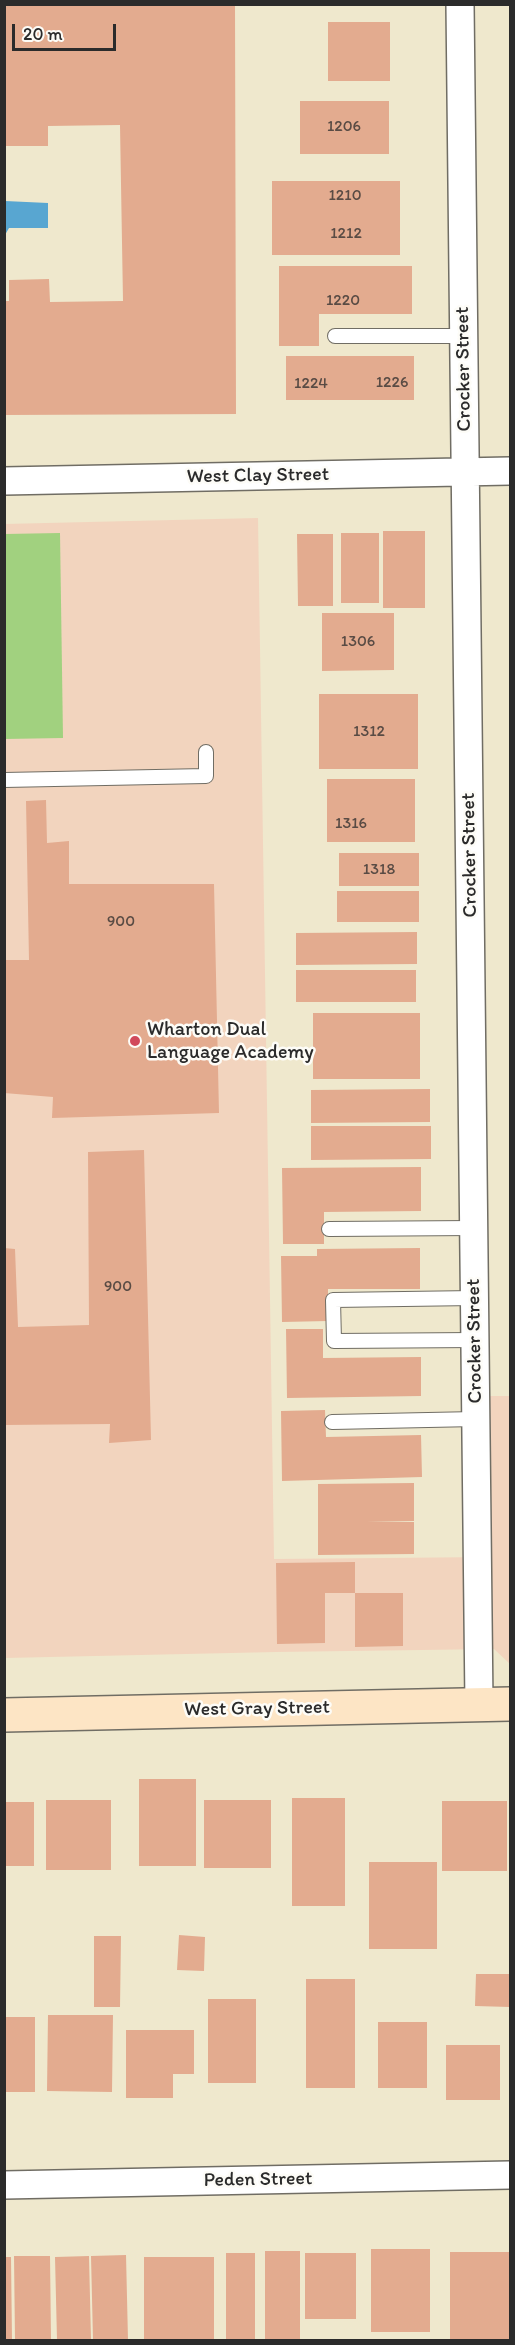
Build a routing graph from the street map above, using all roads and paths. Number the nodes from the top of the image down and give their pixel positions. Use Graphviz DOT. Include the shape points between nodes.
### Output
graph roads {
  1 [pos="460,4"];
  2 [pos="335,336"];
  3 [pos="464,336"];
  4 [pos="510,471"];
  5 [pos="465,472"];
  6 [pos="4,481"];
  7 [pos="206,752"];
  8 [pos="4,780"];
  9 [pos="474,1228"];
  10 [pos="329,1229"];
  11 [pos="475,1298"];
  12 [pos="475,1340"];
  13 [pos="476,1419"];
  14 [pos="332,1422"];
  15 [pos="495,1705"];
  16 [pos="4,1714"];
  17 [pos="510,2175"];
  18 [pos="4,2185"];
  1 -- 3 [label="street, Crocker Street"];
  2 -- 3 [label="lane"];
  3 -- 5 [label="street, Crocker Street"];
  4 -- 5 [label="street, West Clay Street"];
  5 -- 6 [label="street, West Clay Street"];
  5 -- 9 [label="street, Crocker Street"];
  7 -- 8 [label="lane" via="206,776"];
  9 -- 10 [label="lane"];
  9 -- 11 [label="street, Crocker Street"];
  11 -- 12 [label="street, Crocker Street"];
  11 -- 12 [label="lane" via="333,1300 334,1341"];
  12 -- 13 [label="street, Crocker Street"];
  13 -- 14 [label="lane"];
  13 -- 15 [label="street, Crocker Street"];
  15 -- 16 [label="main road, West Gray Street"];
  17 -- 18 [label="street, Peden Street"];
}
